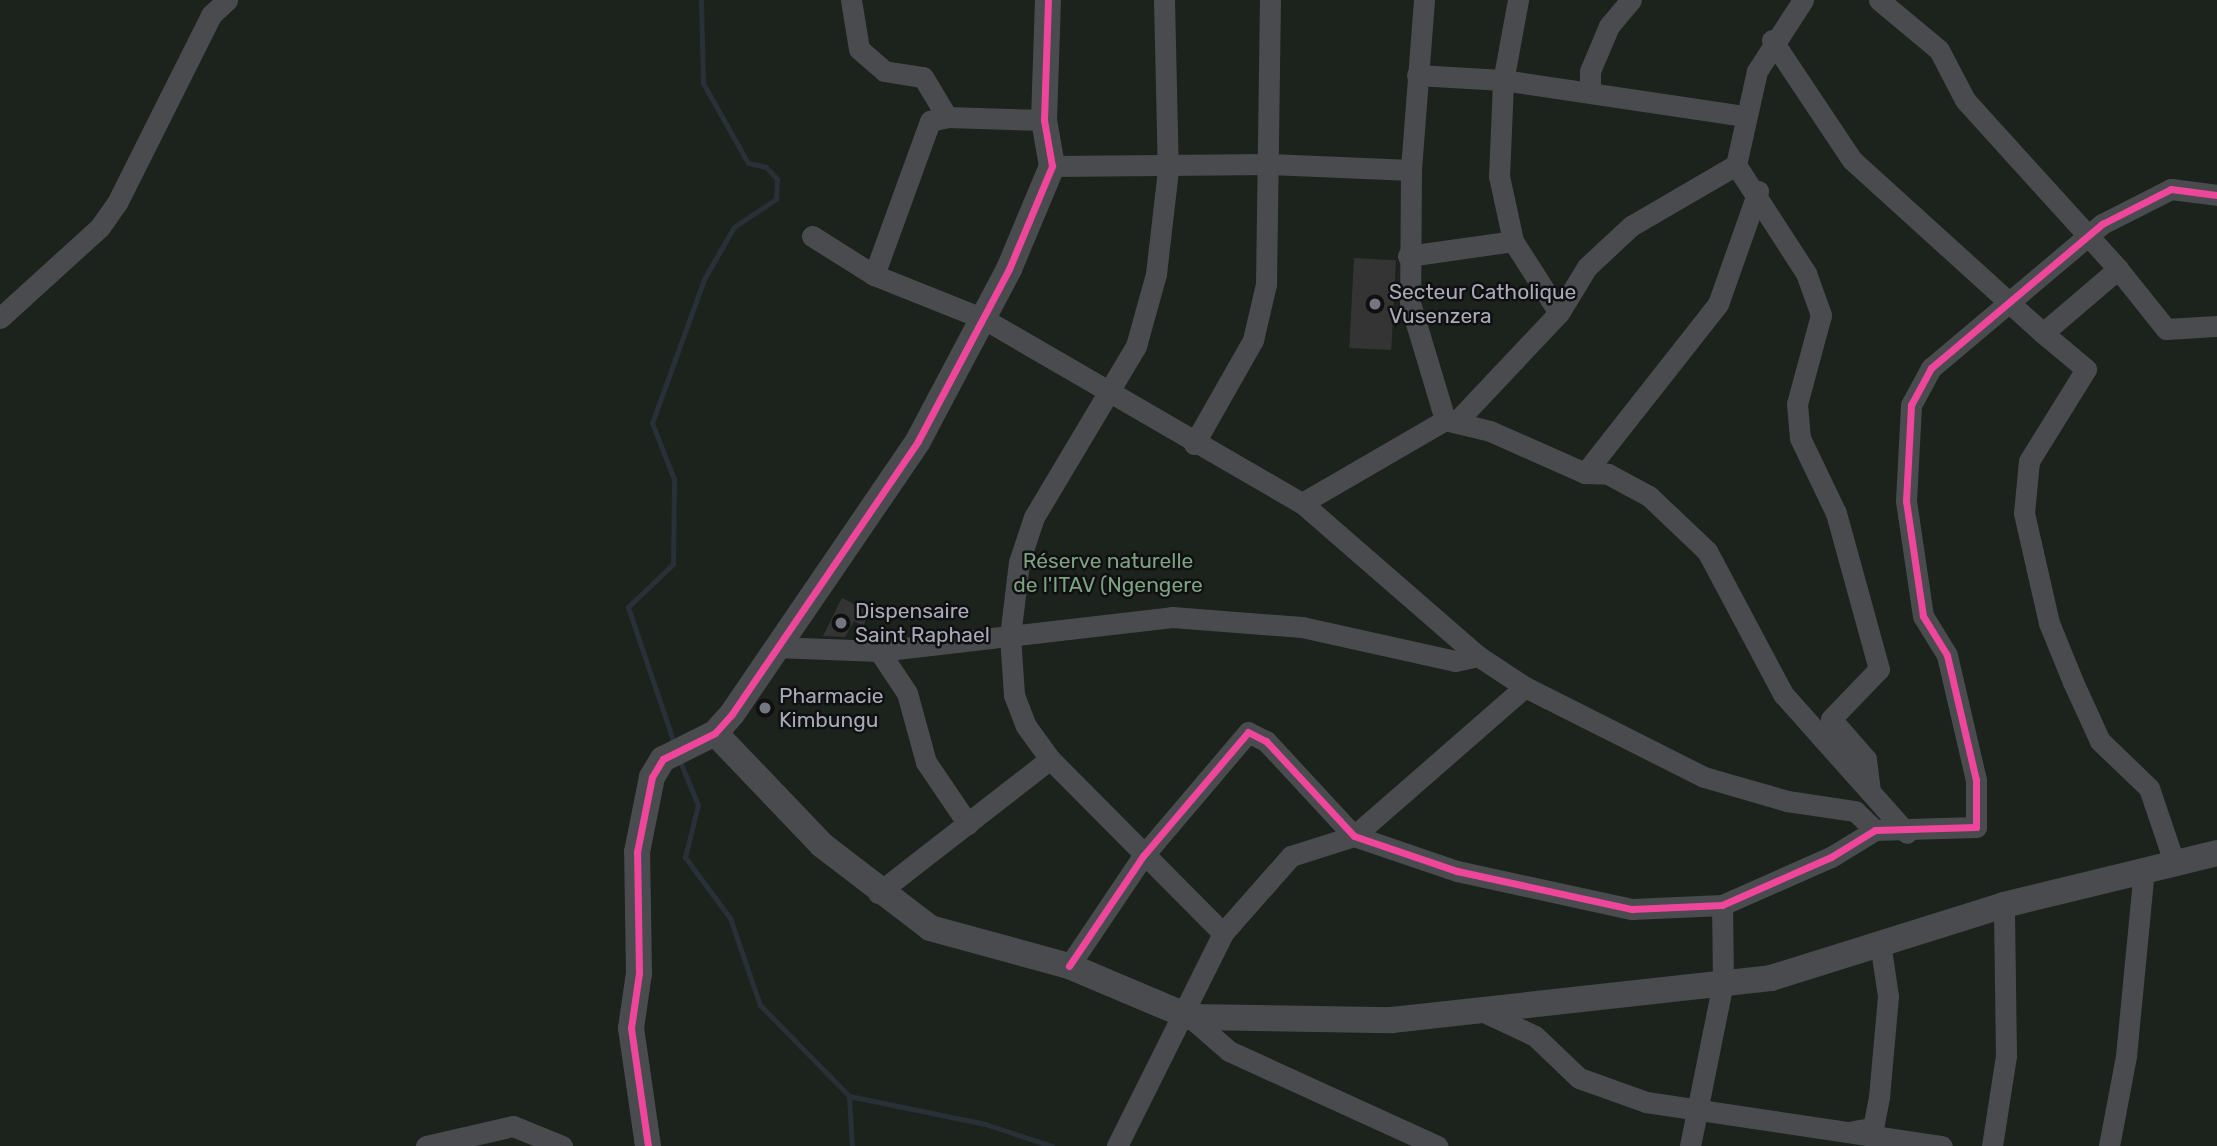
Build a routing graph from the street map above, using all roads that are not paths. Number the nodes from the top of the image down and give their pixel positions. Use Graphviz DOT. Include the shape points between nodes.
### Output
graph roads {
  1 [pos="228,0"];
  2 [pos="851,0"];
  3 [pos="1048,0"];
  4 [pos="1164,0"];
  5 [pos="1269,0"];
  6 [pos="1424,0"];
  7 [pos="1518,0"];
  8 [pos="1631,0"];
  9 [pos="1803,0"];
  10 [pos="1879,0"];
  11 [pos="1772,40"];
  12 [pos="1417,75"];
  13 [pos="1503,80"];
  14 [pos="1590,91"];
  15 [pos="1743,116"];
  16 [pos="947,117"];
  17 [pos="1044,120"];
  18 [pos="1270,164"];
  19 [pos="1736,164"];
  20 [pos="1052,166"];
  21 [pos="1168,170"];
  22 [pos="1411,170"];
  23 [pos="1758,191"];
  24 [pos="2217,195"];
  25 [pos="2089,233"];
  26 [pos="812,236"];
  27 [pos="1513,240"];
  28 [pos="1408,256"];
  29 [pos="2118,269"];
  30 [pos="874,275"];
  31 [pos="2004,303"];
  32 [pos="1559,313"];
  33 [pos="0,318"];
  34 [pos="984,318"];
  35 [pos="2217,326"];
  36 [pos="2043,333"];
  37 [pos="1107,390"];
  38 [pos="1452,420"];
  39 [pos="1195,444"];
  40 [pos="1585,472"];
  41 [pos="1302,503"];
  42 [pos="1010,636"];
  43 [pos="775,648"];
  44 [pos="879,650"];
  45 [pos="1478,656"];
  46 [pos="1525,687"];
  47 [pos="715,733"];
  48 [pos="1050,759"];
  49 [pos="1870,790"];
  50 [pos="968,824"];
  51 [pos="1875,830"];
  52 [pos="1907,833"];
  53 [pos="1354,836"];
  54 [pos="2217,853"];
  55 [pos="1143,856"];
  56 [pos="2172,859"];
  57 [pos="2144,869"];
  58 [pos="878,893"];
  59 [pos="1722,905"];
  60 [pos="2004,905"];
  61 [pos="1223,933"];
  62 [pos="1881,949"];
  63 [pos="1069,966"];
  64 [pos="1723,982"];
  65 [pos="1473,1013"];
  66 [pos="1188,1017"];
  67 [pos="1696,1105"];
  68 [pos="1851,1132"];
  69 [pos="426,1146"];
  70 [pos="562,1146"];
  71 [pos="648,1146"];
  72 [pos="1117,1146"];
  73 [pos="1437,1146"];
  74 [pos="1690,1146"];
  75 [pos="1942,1146"];
  76 [pos="1992,1146"];
  77 [pos="2109,1146"];
  1 -- 33 [label="street" via="211,15 117,203 100,227"];
  2 -- 16 [label="street" via="859,49 884,71 923,77"];
  3 -- 17 [label="street"];
  4 -- 21 [label="street"];
  5 -- 18 [label="street"];
  6 -- 12 [label="street"];
  7 -- 13 [label="street"];
  8 -- 14 [label="street" via="1609,26 1590,71"];
  9 -- 11 [label="street"];
  10 -- 25 [label="street" via="1939,50 1965,100"];
  11 -- 15 [label="street"];
  11 -- 31 [label="street" via="1852,160"];
  12 -- 13 [label="street"];
  12 -- 22 [label="street"];
  13 -- 14 [label="street"];
  13 -- 27 [label="street" via="1499,176"];
  14 -- 15 [label="street"];
  15 -- 19 [label="street"];
  16 -- 17 [label="street"];
  16 -- 30 [label="street" via="930,121"];
  17 -- 20 [label="street"];
  18 -- 21 [label="street"];
  18 -- 22 [label="street"];
  18 -- 39 [label="street" via="1266,284 1258,328"];
  19 -- 23 [label="street"];
  19 -- 32 [label="street" via="1631,226 1587,267"];
  20 -- 21 [label="street"];
  20 -- 34 [label="street"];
  21 -- 37 [label="street" via="1147,310 1136,346"];
  22 -- 28 [label="street"];
  23 -- 40 [label="street" via="1718,304"];
  23 -- 49 [label="street" via="1806,273 1821,315 1797,404 1800,438 1836,513 1878,669 1831,719 1866,759"];
  24 -- 25 [label="street" via="2171,189"];
  25 -- 29 [label="street"];
  25 -- 31 [label="street"];
  26 -- 30 [label="street"];
  27 -- 28 [label="street"];
  27 -- 32 [label="street"];
  28 -- 38 [label="street" via="1410,303"];
  29 -- 35 [label="street" via="2166,329"];
  29 -- 36 [label="street"];
  30 -- 34 [label="street"];
  31 -- 36 [label="street"];
  31 -- 52 [label="street" via="1931,368 1911,405 1906,501 1923,616 1947,655 1976,780 1976,827"];
  32 -- 38 [label="street"];
  34 -- 37 [label="street"];
  34 -- 43 [label="street" via="918,442"];
  36 -- 56 [label="street" via="2086,369 2029,461 2028,550 2049,623 2100,741 2149,788"];
  37 -- 39 [label="street"];
  37 -- 42 [label="street" via="1034,517 1019,562"];
  38 -- 40 [label="street"];
  38 -- 41 [label="street"];
  39 -- 41 [label="street"];
  40 -- 49 [label="street" via="1608,474 1649,496 1707,551 1783,694"];
  41 -- 45 [label="street"];
  42 -- 44 [label="street"];
  42 -- 45 [label="street" via="1172,617 1248,621 1455,661"];
  42 -- 48 [label="street" via="1014,695"];
  43 -- 44 [label="street"];
  43 -- 47 [label="street"];
  44 -- 50 [label="street" via="907,693 926,762"];
  45 -- 46 [label="street"];
  46 -- 51 [label="street" via="1704,778 1787,801 1856,811"];
  46 -- 53 [label="street"];
  47 -- 58 [label="street"];
  47 -- 71 [label="street" via="673,754 645,800 637,852 639,973 631,1028"];
  48 -- 50 [label="street"];
  48 -- 55 [label="street"];
  49 -- 52 [label="street"];
  50 -- 58 [label="street"];
  51 -- 52 [label="street"];
  51 -- 59 [label="street" via="1831,857"];
  53 -- 55 [label="street" via="1266,741 1248,732"];
  53 -- 59 [label="street" via="1457,871 1632,909"];
  53 -- 61 [label="street" via="1291,856"];
  54 -- 56 [label="street"];
  55 -- 61 [label="street"];
  55 -- 63 [label="street"];
  56 -- 57 [label="street"];
  57 -- 60 [label="street"];
  57 -- 77 [label="street" via="2126,1056"];
  58 -- 63 [label="street" via="930,928"];
  59 -- 64 [label="street"];
  60 -- 62 [label="street"];
  60 -- 76 [label="street" via="2006,1056"];
  61 -- 66 [label="street"];
  62 -- 64 [label="street" via="1771,978"];
  62 -- 68 [label="street" via="1888,996 1879,1097 1873,1128"];
  63 -- 66 [label="street"];
  64 -- 65 [label="street"];
  64 -- 67 [label="street"];
  65 -- 66 [label="street" via="1392,1020"];
  65 -- 67 [label="street" via="1510,1019 1579,1078 1646,1102"];
  66 -- 72 [label="street"];
  66 -- 73 [label="street" via="1229,1051"];
  67 -- 68 [label="street"];
  67 -- 74 [label="street"];
  68 -- 75 [label="street"];
  69 -- 70 [label="street" via="513,1126"];
}
